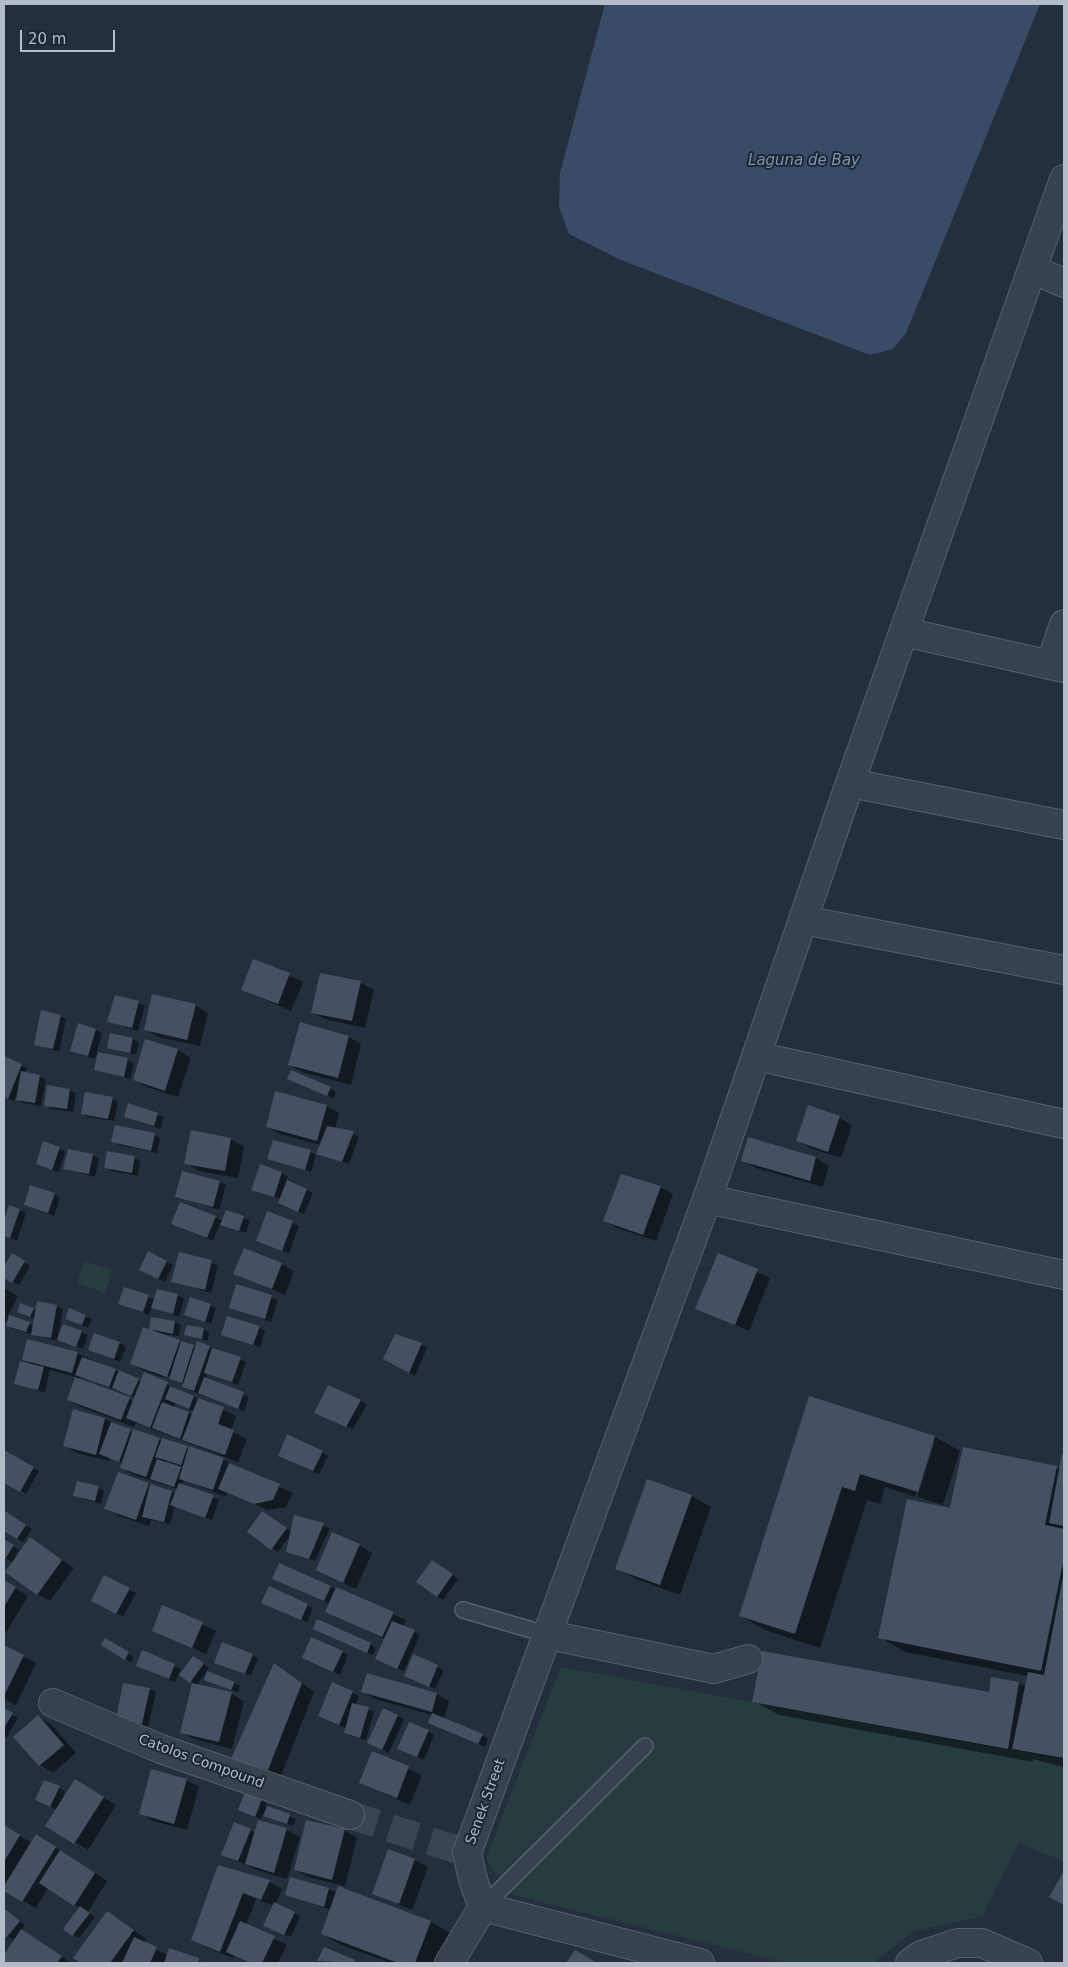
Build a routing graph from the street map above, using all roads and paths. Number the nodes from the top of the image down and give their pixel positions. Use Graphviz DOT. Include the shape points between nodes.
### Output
graph roads {
  1 [pos="1064,179"];
  2 [pos="1032,269"];
  3 [pos="1064,283"];
  4 [pos="1064,624"];
  5 [pos="904,632"];
  6 [pos="1057,666"];
  7 [pos="850,783"];
  8 [pos="1064,826"];
  9 [pos="802,920"];
  10 [pos="1064,970"];
  11 [pos="756,1056"];
  12 [pos="1064,1124"];
  13 [pos="707,1199"];
  14 [pos="1064,1275"];
  15 [pos="462,1610"];
  16 [pos="548,1635"];
  17 [pos="748,1659"];
  18 [pos="53,1703"];
  19 [pos="645,1746"];
  20 [pos="350,1815"];
  21 [pos="483,1907"];
  22 [pos="449,1963"];
  23 [pos="700,1963"];
  24 [pos="910,1963"];
  25 [pos="1028,1963"];
  1 -- 2 [label="street, Senek Street"];
  2 -- 3 [label="street"];
  2 -- 5 [label="street, Senek Street"];
  4 -- 6 [label="street"];
  5 -- 6 [label="street"];
  5 -- 7 [label="street, Senek Street"];
  7 -- 8 [label="street"];
  7 -- 9 [label="street, Senek Street"];
  9 -- 10 [label="street"];
  9 -- 11 [label="street, Senek Street"];
  11 -- 12 [label="street"];
  11 -- 13 [label="street, Senek Street"];
  13 -- 14 [label="street"];
  13 -- 16 [label="street, Senek Street"];
  15 -- 16 [label="lane"];
  16 -- 17 [label="street" via="714,1669"];
  16 -- 21 [label="street, Senek Street" via="467,1853"];
  18 -- 20 [label="street, Catolos Compound" via="162,1749"];
  19 -- 21 [label="lane"];
  21 -- 22 [label="street"];
  21 -- 23 [label="street"];
  24 -- 25 [label="street" via="921,1955 958,1943 982,1942"];
}
